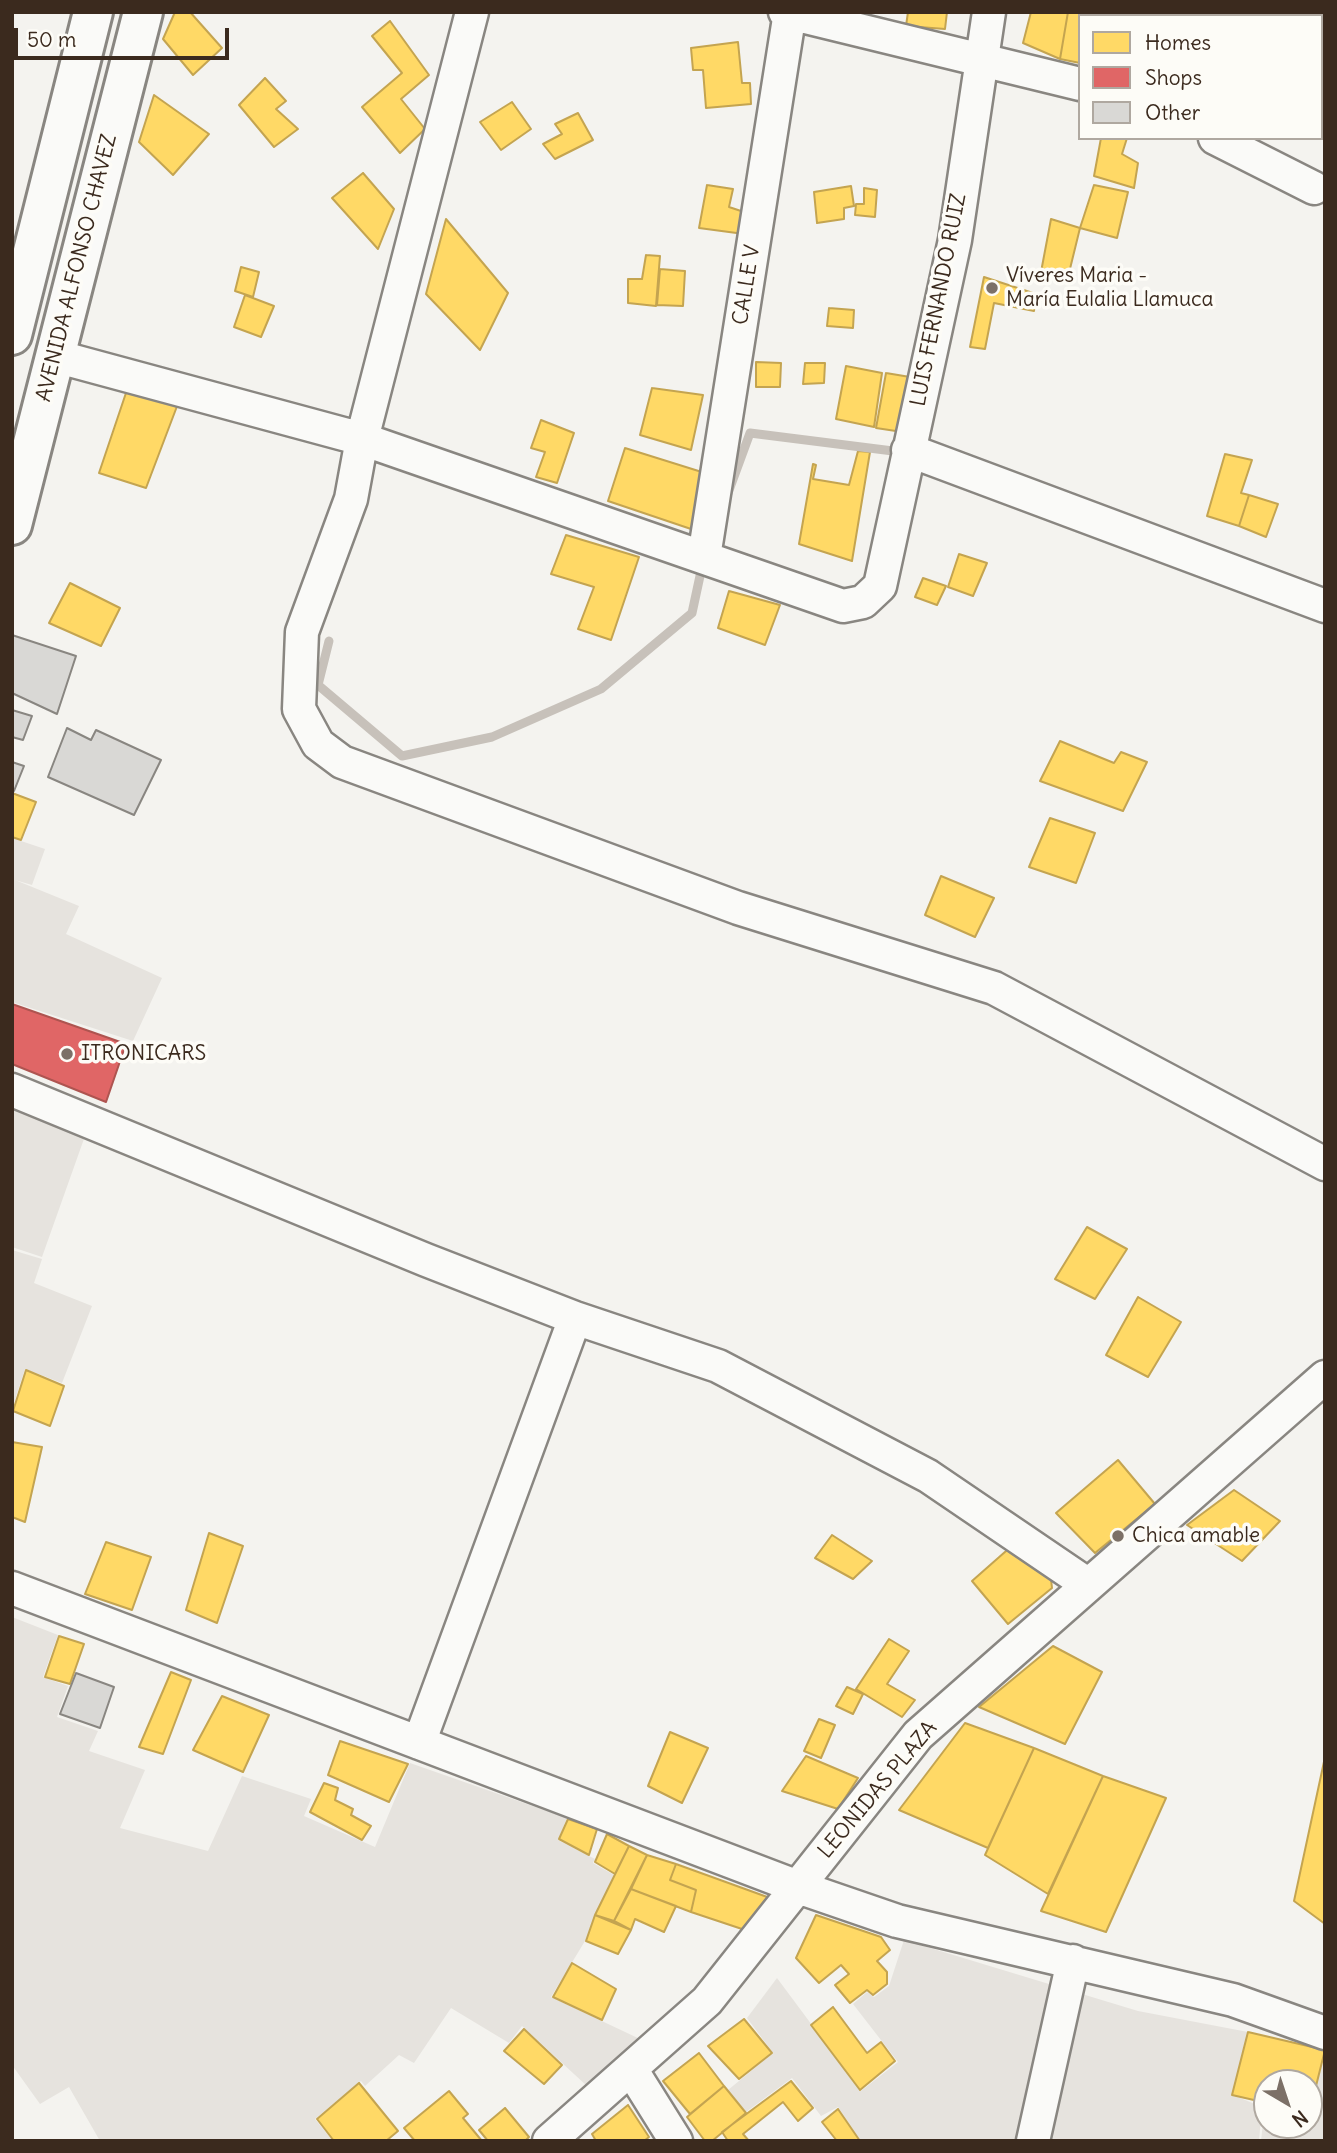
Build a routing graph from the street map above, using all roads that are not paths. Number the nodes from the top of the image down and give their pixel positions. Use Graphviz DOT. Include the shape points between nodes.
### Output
graph roads {
  1 [pos="93,12"];
  2 [pos="143,12"];
  3 [pos="472,12"];
  4 [pos="989,12"];
  5 [pos="788,13"];
  6 [pos="981,59"];
  7 [pos="1078,83"];
  8 [pos="1219,140"];
  9 [pos="1314,188"];
  10 [pos="12,335"];
  11 [pos="55,356"];
  12 [pos="362,439"];
  13 [pos="908,450"];
  14 [pos="12,525"];
  15 [pos="704,557"];
  16 [pos="1325,606"];
  17 [pos="12,1090"];
  18 [pos="1325,1164"];
  19 [pos="575,1318"];
  20 [pos="1325,1377"];
  21 [pos="1087,1584"];
  22 [pos="12,1588"];
  23 [pos="419,1743"];
  24 [pos="798,1887"];
  25 [pos="1073,1961"];
  26 [pos="1325,2033"];
  27 [pos="631,2069"];
  28 [pos="549,2141"];
  29 [pos="676,2141"];
  30 [pos="1033,2141"];
  1 -- 10 [label="main road"];
  2 -- 11 [label="main road, AVENIDA ALFONSO CHAVEZ"];
  3 -- 12 [label="street"];
  4 -- 6 [label="street, LUIS FERNANDO RUIZ"];
  5 -- 6 [label="street"];
  5 -- 15 [label="street, CALLE V"];
  6 -- 7 [label="street"];
  6 -- 13 [label="street, LUIS FERNANDO RUIZ" via="955,240"];
  8 -- 9 [label="street"];
  11 -- 12 [label="street"];
  11 -- 14 [label="main road, AVENIDA ALFONSO CHAVEZ"];
  12 -- 15 [label="street"];
  12 -- 18 [label="street" via="351,499 302,632 299,709 318,744 342,762 738,908 994,988"];
  13 -- 15 [label="street, LUIS FERNANDO RUIZ" via="880,586 863,602 842,606"];
  13 -- 16 [label="street"];
  17 -- 19 [label="street"];
  19 -- 21 [label="street" via="718,1366 928,1476"];
  19 -- 23 [label="street"];
  20 -- 21 [label="street, LEONIDAS PLAZA"];
  21 -- 24 [label="street, LEONIDAS PLAZA" via="918,1735"];
  22 -- 23 [label="street"];
  23 -- 24 [label="street"];
  24 -- 25 [label="street" via="897,1921"];
  24 -- 27 [label="street, LEONIDAS PLAZA" via="707,2001"];
  25 -- 26 [label="street" via="1233,2000"];
  25 -- 30 [label="street"];
  27 -- 28 [label="street, LEONIDAS PLAZA"];
  27 -- 29 [label="street"];
}
